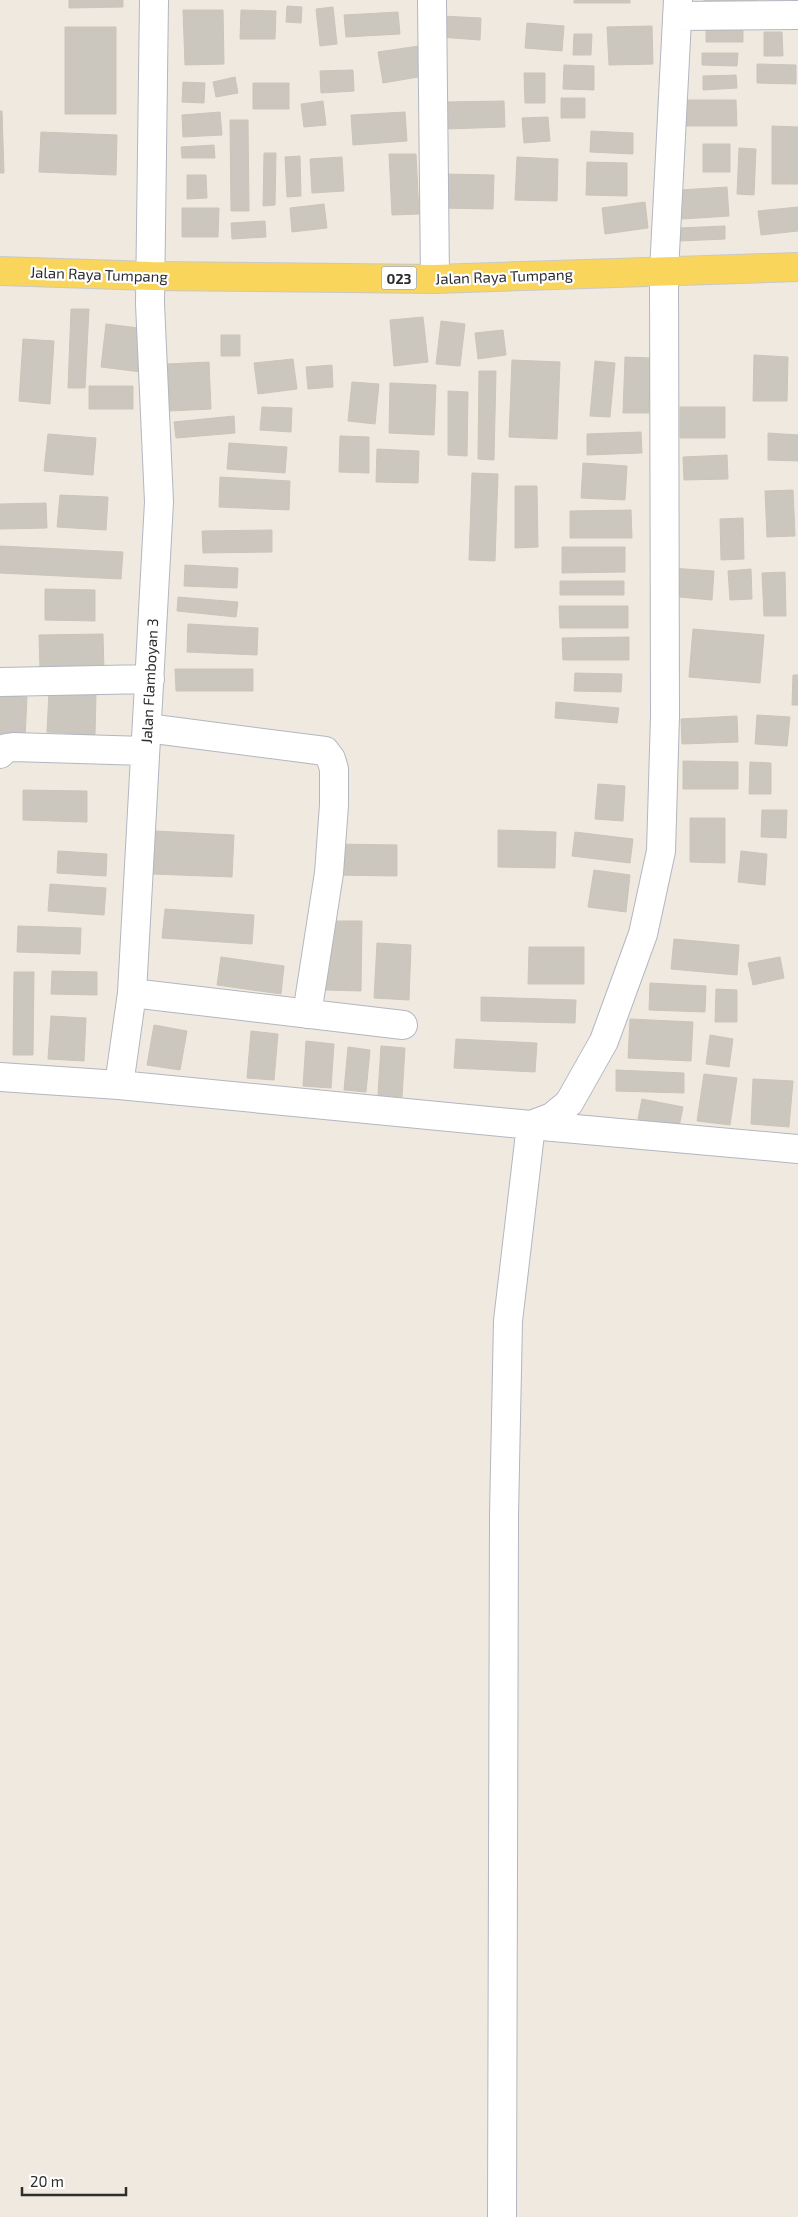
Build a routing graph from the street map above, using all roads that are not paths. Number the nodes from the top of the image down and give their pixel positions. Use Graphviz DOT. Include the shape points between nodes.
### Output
graph roads {
  1 [pos="154,0"];
  2 [pos="432,0"];
  3 [pos="677,8"];
  4 [pos="798,15"];
  5 [pos="798,267"];
  6 [pos="0,271"];
  7 [pos="664,272"];
  8 [pos="151,276"];
  9 [pos="435,278"];
  10 [pos="150,679"];
  11 [pos="0,682"];
  12 [pos="146,739"];
  13 [pos="0,754"];
  14 [pos="132,993"];
  15 [pos="307,1014"];
  16 [pos="403,1025"];
  17 [pos="0,1077"];
  18 [pos="119,1085"];
  19 [pos="531,1125"];
  20 [pos="798,1149"];
  21 [pos="502,2217"];
  1 -- 8 [label="street, Jalan Flamboyan 3"];
  2 -- 9 [label="street"];
  3 -- 4 [label="street"];
  3 -- 7 [label="street"];
  5 -- 7 [label="main road, Jalan Raya Tumpang / 023"];
  6 -- 8 [label="main road, Jalan Raya Tumpang / 023"];
  7 -- 9 [label="main road, Jalan Raya Tumpang / 023"];
  7 -- 19 [label="street" via="665,716 661,851 643,934 604,1042 569,1103 552,1117"];
  8 -- 9 [label="main road, Jalan Raya Tumpang / 023"];
  8 -- 10 [label="street, Jalan Flamboyan 3" via="159,502"];
  10 -- 11 [label="street"];
  10 -- 12 [label="street, Jalan Flamboyan 3"];
  12 -- 13 [label="street" via="12,747"];
  12 -- 14 [label="street, Jalan Flamboyan 3"];
  12 -- 15 [label="street" via="325,751 331,759 334,806 329,874"];
  14 -- 15 [label="street"];
  14 -- 18 [label="street, Jalan Flamboyan 3"];
  15 -- 16 [label="street"];
  17 -- 18 [label="street"];
  18 -- 19 [label="street"];
  19 -- 20 [label="street"];
  19 -- 21 [label="street" via="508,1320 504,1515"];
}
